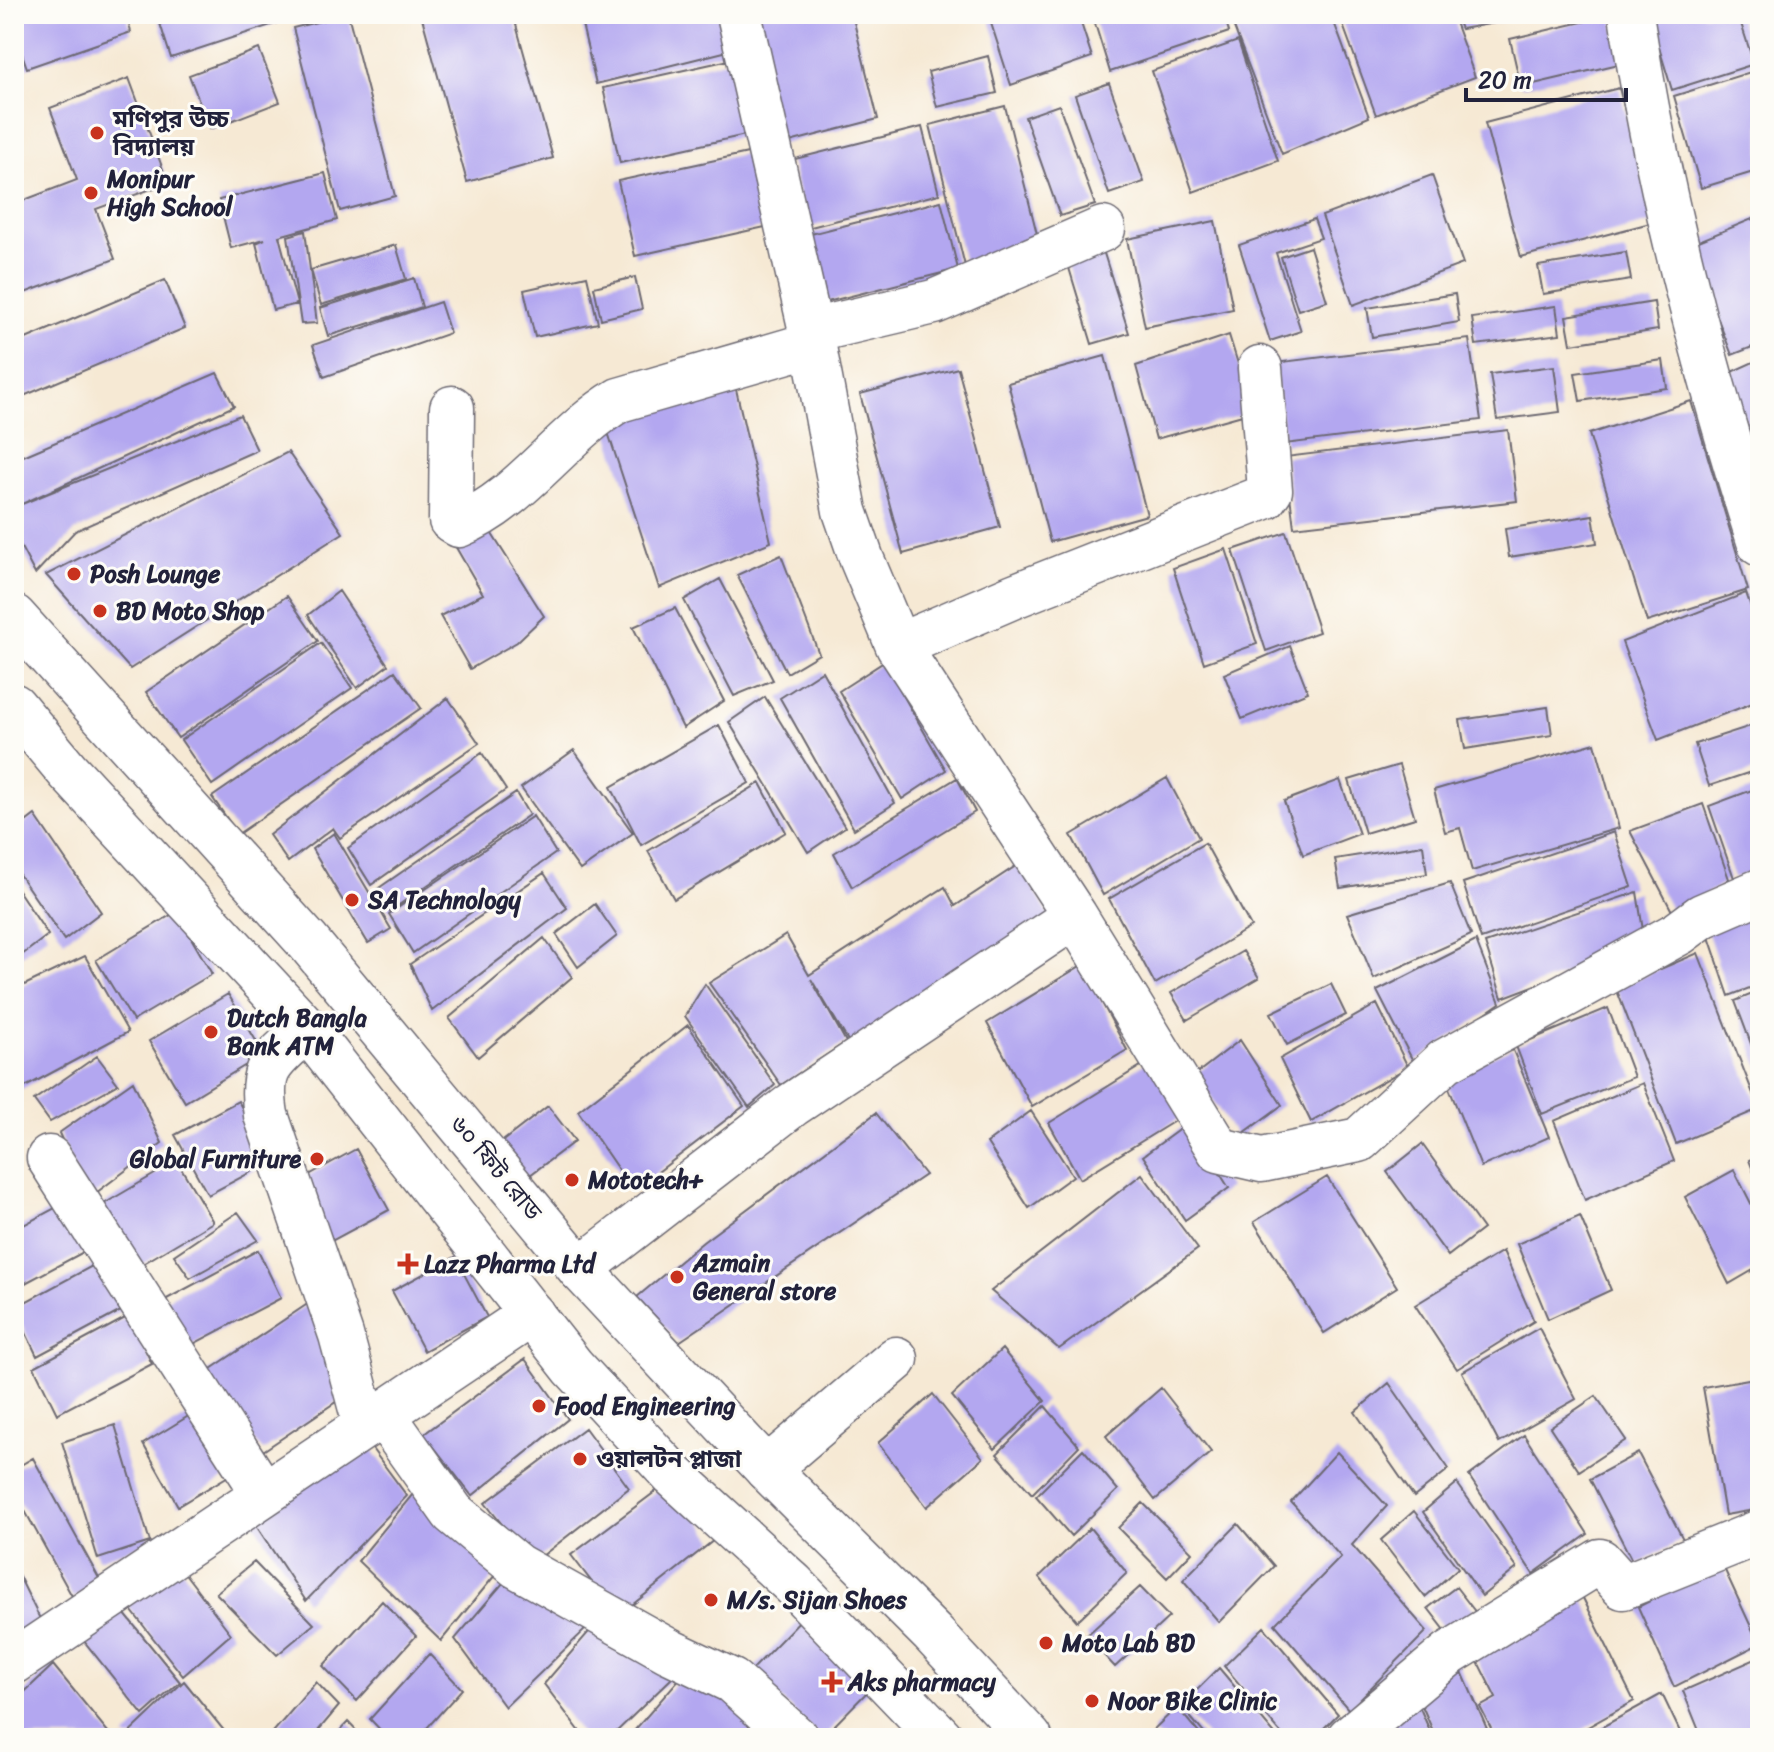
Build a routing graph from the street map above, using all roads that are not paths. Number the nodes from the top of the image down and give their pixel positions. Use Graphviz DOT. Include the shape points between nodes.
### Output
graph roads {
  1 [pos="739,14"];
  2 [pos="1631,14"];
  3 [pos="1103,229"];
  4 [pos="812,337"];
  5 [pos="1260,368"];
  6 [pos="452,408"];
  7 [pos="1760,544"];
  8 [pos="14,617"];
  9 [pos="898,646"];
  10 [pos="14,706"];
  11 [pos="1760,891"];
  12 [pos="1075,916"];
  13 [pos="308,942"];
  14 [pos="261,979"];
  15 [pos="307,1029"];
  16 [pos="49,1158"];
  17 [pos="580,1269"];
  18 [pos="532,1314"];
  19 [pos="896,1359"];
  20 [pos="373,1418"];
  21 [pos="767,1469"];
  22 [pos="263,1492"];
  23 [pos="1760,1532"];
  24 [pos="14,1662"];
  25 [pos="796,1738"];
  26 [pos="941,1738"];
  27 [pos="1030,1738"];
  28 [pos="1349,1738"];
  1 -- 4 [label="street"];
  2 -- 7 [label="street" via="1644,97 1713,395"];
  3 -- 4 [label="street" via="934,302"];
  4 -- 6 [label="street" via="619,400 596,414 483,515 459,525 451,520"];
  4 -- 9 [label="street" via="845,511"];
  5 -- 9 [label="street" via="1270,490 1265,497"];
  8 -- 13 [label="street, ৬০ ফিট রোড"];
  9 -- 12 [label="street"];
  10 -- 14 [label="street"];
  11 -- 12 [label="street" via="1702,916 1445,1061 1359,1140 1262,1160 1219,1150"];
  12 -- 17 [label="street" via="792,1105"];
  13 -- 14 [label="street"];
  13 -- 17 [label="street, ৬০ ফিট রোড"];
  14 -- 15 [label="street"];
  15 -- 18 [label="street"];
  15 -- 20 [label="street" via="271,1065 262,1084 266,1115"];
  16 -- 22 [label="street"];
  17 -- 21 [label="street, ৬০ ফিট রোড"];
  18 -- 20 [label="street"];
  18 -- 26 [label="street" via="573,1367 673,1475 793,1584"];
  19 -- 21 [label="street"];
  20 -- 22 [label="street"];
  20 -- 25 [label="street" via="453,1513 517,1566 732,1681"];
  21 -- 27 [label="street, ৬০ ফিট রোড"];
  22 -- 24 [label="street"];
  23 -- 28 [label="street" via="1623,1587 1600,1561 1450,1653"];
}
